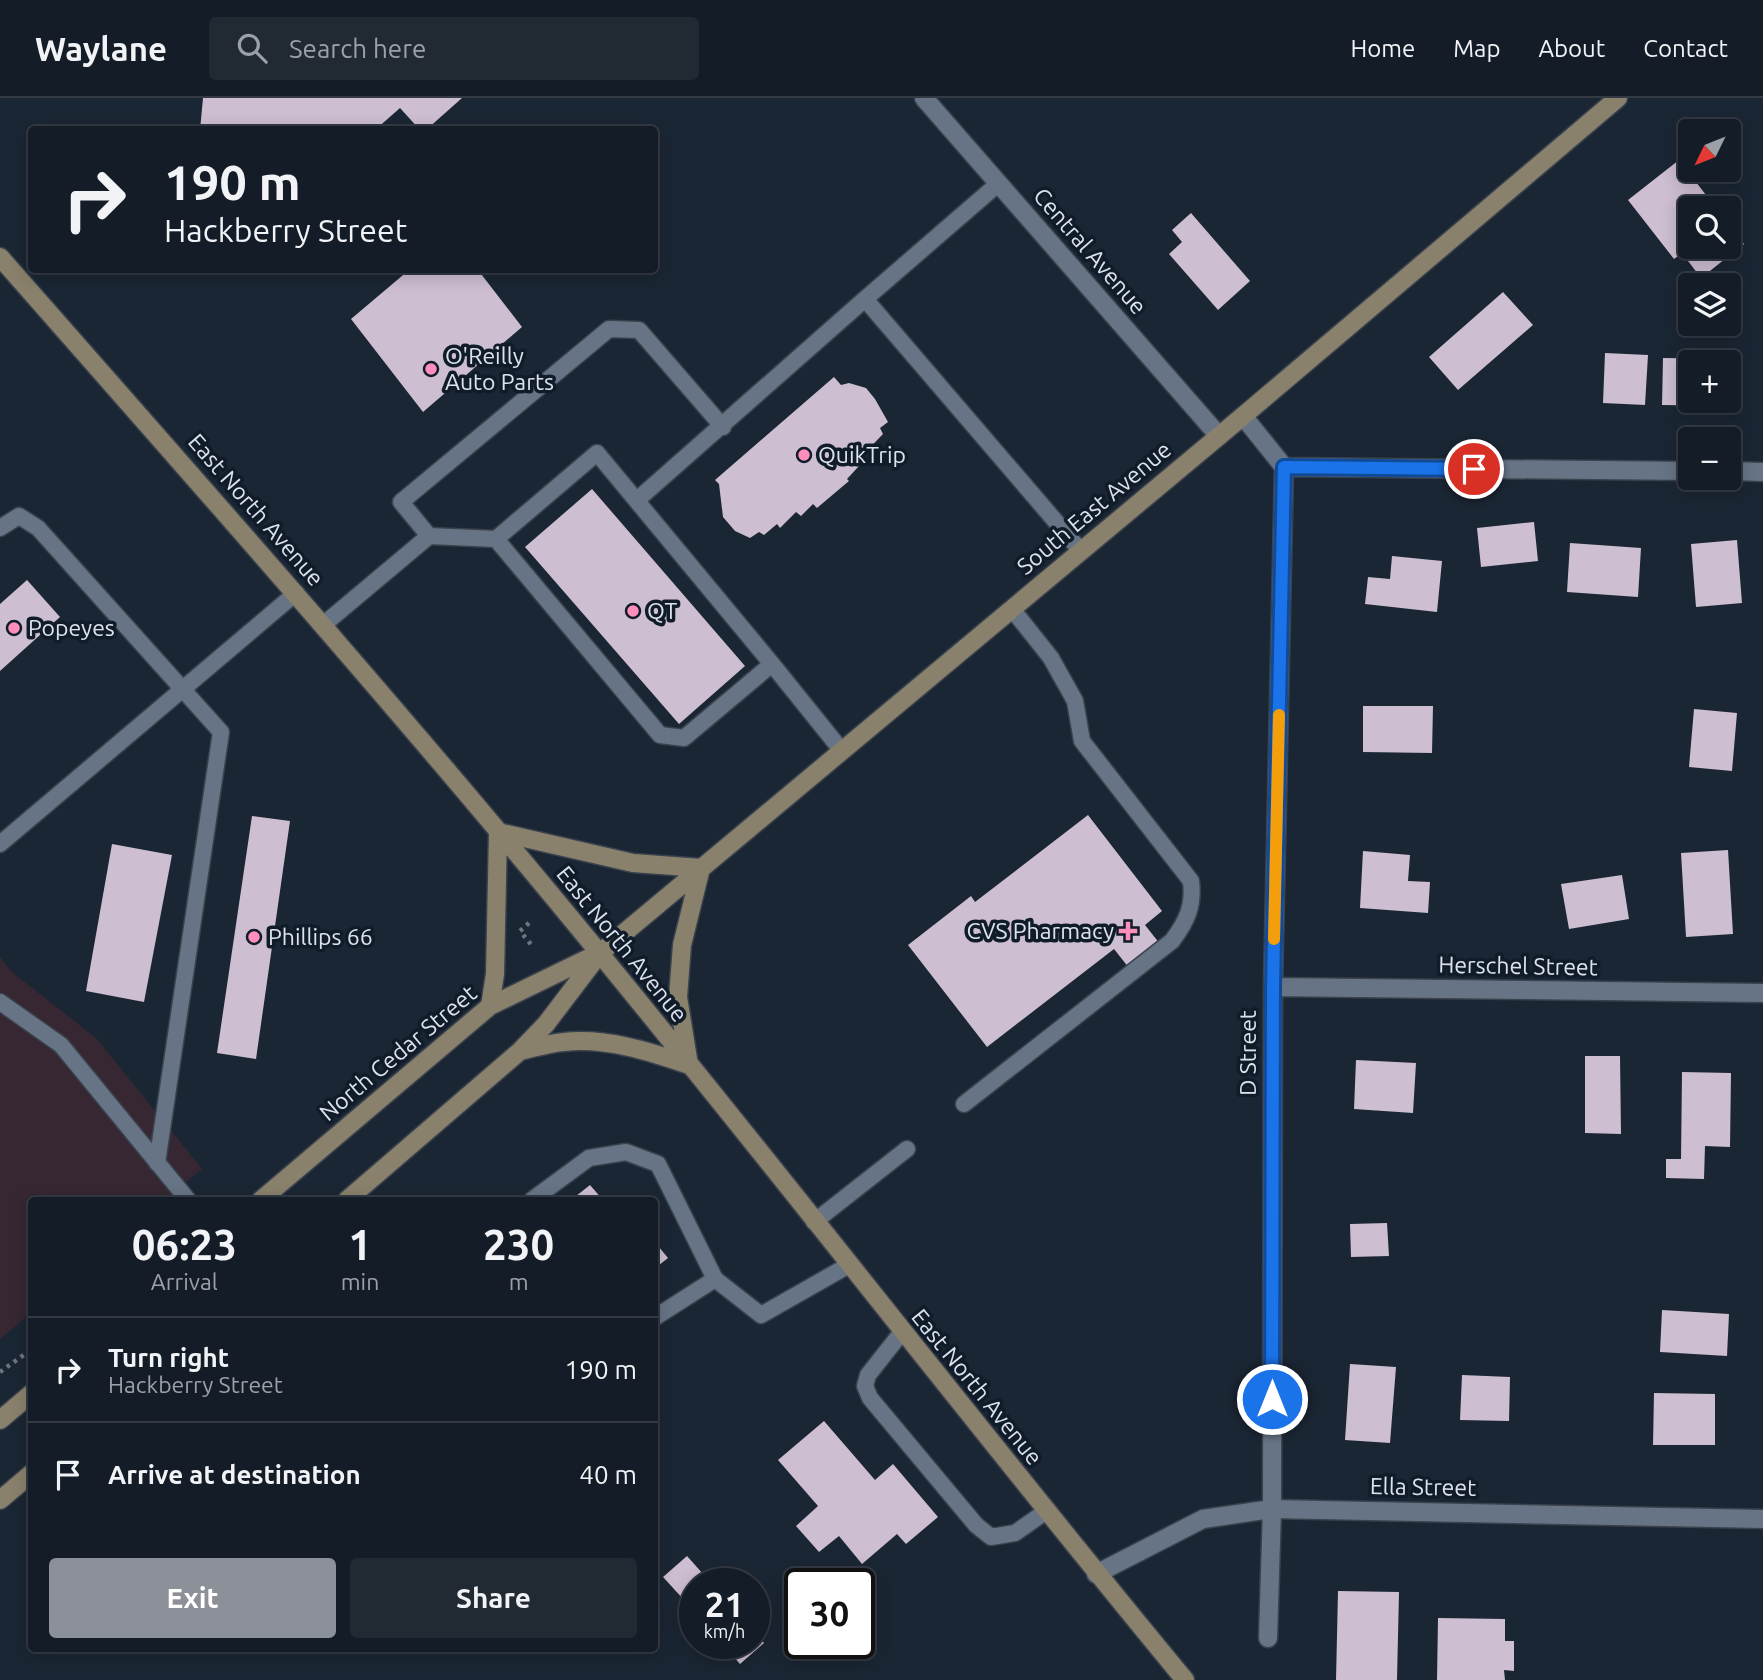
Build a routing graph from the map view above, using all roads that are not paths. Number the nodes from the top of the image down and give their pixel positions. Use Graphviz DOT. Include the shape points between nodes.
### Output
graph roads {
  1 [pos="925,98"];
  2 [pos="1618,98"];
  3 [pos="999,183"];
  4 [pos="0,257"];
  5 [pos="865,299"];
  6 [pos="1243,416"];
  7 [pos="723,427"];
  8 [pos="1219,436"];
  9 [pos="1284,467"];
  10 [pos="1678,471"];
  11 [pos="1741,471"];
  12 [pos="1763,472"];
  13 [pos="637,500"];
  14 [pos="0,528"];
  15 [pos="429,536"];
  16 [pos="496,539"];
  17 [pos="1081,551"];
  18 [pos="296,593"];
  19 [pos="1012,609"];
  20 [pos="323,625"];
  21 [pos="772,664"];
  22 [pos="182,689"];
  23 [pos="842,751"];
  24 [pos="498,832"];
  25 [pos="2,838"];
  26 [pos="701,868"];
  27 [pos="600,953"];
  28 [pos="1273,987"];
  29 [pos="1763,993"];
  30 [pos="0,1002"];
  31 [pos="490,1006"];
  32 [pos="520,1051"];
  33 [pos="689,1065"];
  34 [pos="964,1104"];
  35 [pos="907,1149"];
  36 [pos="157,1163"];
  37 [pos="185,1197"];
  38 [pos="265,1197"];
  39 [pos="350,1197"];
  40 [pos="536,1197"];
  41 [pos="814,1222"];
  42 [pos="849,1265"];
  43 [pos="715,1279"];
  44 [pos="658,1315"];
  45 [pos="902,1332"];
  46 [pos="28,1397"];
  47 [pos="0,1420"];
  48 [pos="28,1476"];
  49 [pos="0,1500"];
  50 [pos="1272,1509"];
  51 [pos="1045,1512"];
  52 [pos="1763,1519"];
  53 [pos="1097,1574"];
  54 [pos="1268,1638"];
  55 [pos="1185,1680"];
  1 -- 3 [label="street, Central Avenue"];
  2 -- 6 [label="main road, South East Avenue"];
  3 -- 5 [label="lane"];
  3 -- 8 [label="street, Central Avenue"];
  4 -- 18 [label="main road, East North Avenue"];
  5 -- 7 [label="lane"];
  5 -- 17 [label="lane"];
  6 -- 8 [label="main road, South East Avenue"];
  6 -- 9 [label="street"];
  7 -- 13 [label="lane"];
  7 -- 15 [label="lane" via="639,330 609,329 401,502"];
  8 -- 17 [label="main road, South East Avenue"];
  9 -- 10 [label="street"];
  9 -- 28 [label="street, D Street"];
  11 -- 12 [label="street"];
  13 -- 16 [label="lane" via="597,453"];
  13 -- 21 [label="lane"];
  14 -- 22 [label="lane" via="19,516 38,528"];
  15 -- 16 [label="lane"];
  15 -- 20 [label="lane"];
  16 -- 21 [label="lane" via="660,735 684,738"];
  17 -- 19 [label="main road, South East Avenue"];
  18 -- 20 [label="main road, East North Avenue"];
  18 -- 22 [label="lane"];
  19 -- 23 [label="main road, South East Avenue"];
  19 -- 34 [label="lane" via="1051,658 1075,701 1082,741 1191,881 1193,898 1189,915 1172,941"];
  20 -- 24 [label="main road, East North Avenue"];
  21 -- 23 [label="lane"];
  22 -- 25 [label="lane"];
  22 -- 36 [label="lane" via="221,732"];
  23 -- 26 [label="main road, South East Avenue"];
  24 -- 26 [label="main road" via="633,863"];
  24 -- 27 [label="main road, East North Avenue"];
  24 -- 31 [label="main road" via="495,974"];
  26 -- 27 [label="main road, South East Avenue"];
  26 -- 33 [label="main road" via="682,945 678,997"];
  27 -- 31 [label="main road, North Cedar Street"];
  27 -- 32 [label="main road" via="547,1024"];
  27 -- 33 [label="main road, East North Avenue"];
  28 -- 29 [label="street, Herschel Street"];
  28 -- 50 [label="street, D Street"];
  30 -- 36 [label="lane" via="61,1045"];
  31 -- 38 [label="main road, North Cedar Street"];
  32 -- 33 [label="main road" via="565,1042 595,1043 649,1051"];
  32 -- 39 [label="main road"];
  33 -- 41 [label="main road, East North Avenue"];
  35 -- 41 [label="lane"];
  36 -- 37 [label="lane"];
  40 -- 43 [label="lane" via="589,1158 626,1152 658,1164"];
  41 -- 42 [label="main road, East North Avenue"];
  42 -- 43 [label="lane" via="761,1315"];
  42 -- 45 [label="main road, East North Avenue"];
  43 -- 44 [label="lane"];
  45 -- 51 [label="main road, East North Avenue"];
  45 -- 51 [label="lane" via="868,1375 865,1386 870,1398 976,1525 991,1536 1014,1534"];
  46 -- 47 [label="main road"];
  48 -- 49 [label="main road"];
  50 -- 52 [label="street, Ella Street"];
  50 -- 53 [label="street, Ella Street" via="1203,1519"];
  50 -- 54 [label="street, D Street"];
  51 -- 53 [label="main road, East North Avenue"];
  53 -- 55 [label="main road, East North Avenue"];
}
